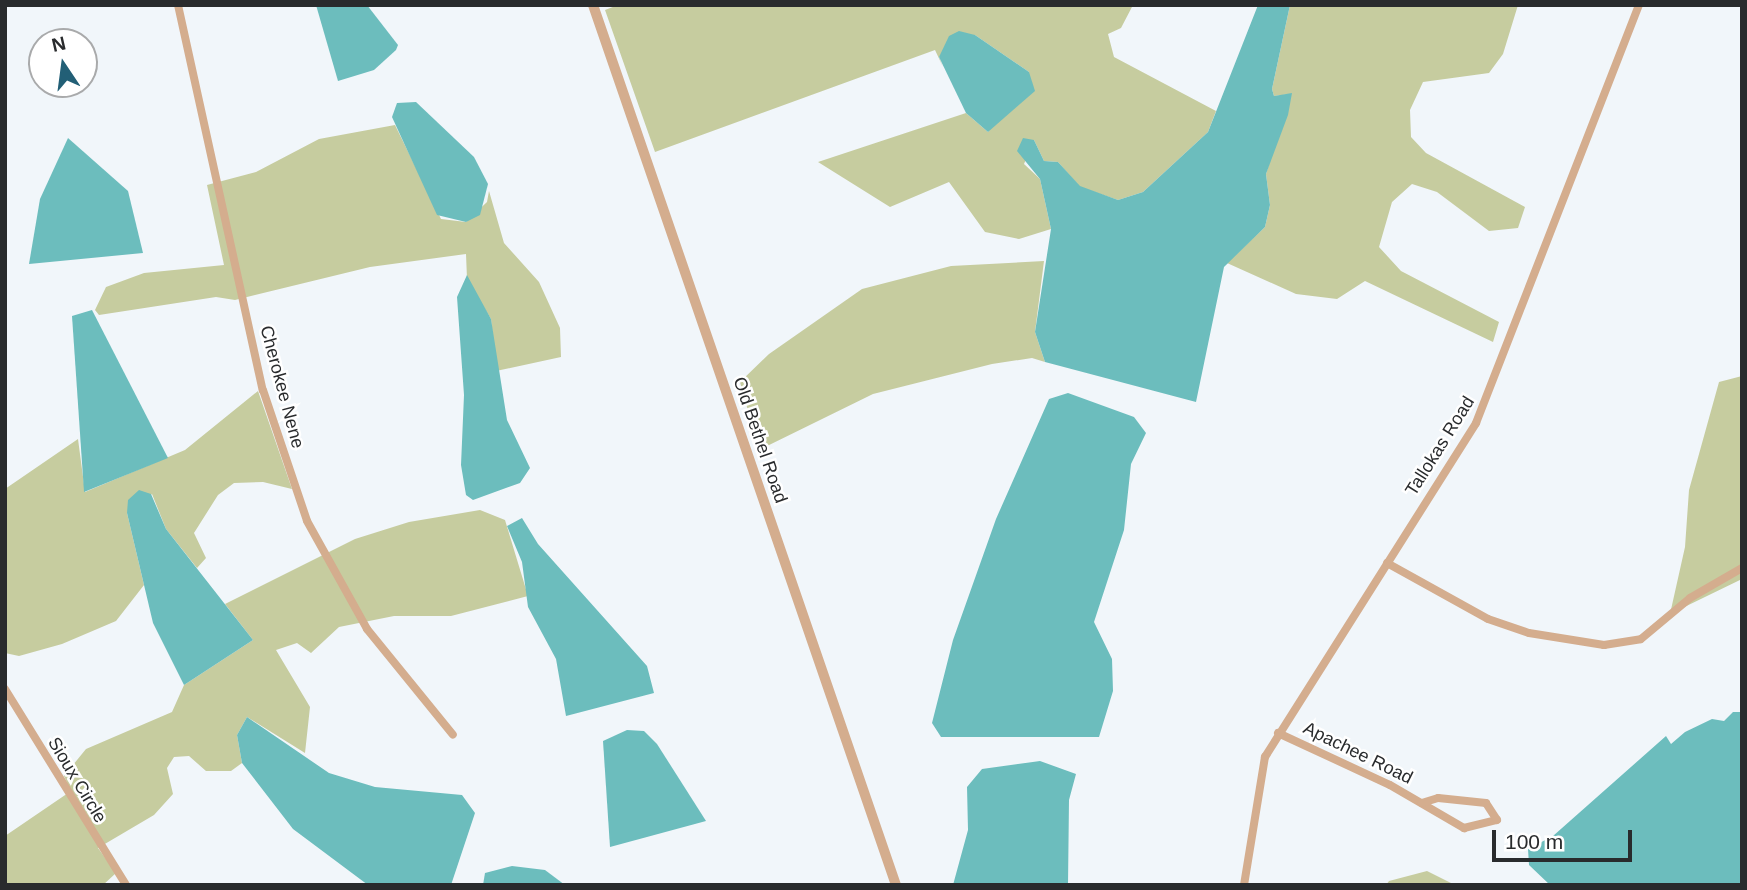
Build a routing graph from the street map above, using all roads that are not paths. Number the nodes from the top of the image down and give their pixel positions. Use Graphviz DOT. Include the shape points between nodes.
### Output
graph roads {
  1 [pos="178,5"];
  2 [pos="593,5"];
  3 [pos="1639,5"];
  4 [pos="1387,563"];
  5 [pos="1742,568"];
  6 [pos="5,689"];
  7 [pos="1278,733"];
  8 [pos="453,735"];
  9 [pos="1422,803"];
  10 [pos="126,885"];
  11 [pos="896,885"];
  12 [pos="1244,885"];
  1 -- 8 [label="street, Cherokee Nene" via="263,390 307,521 367,629"];
  2 -- 11 [label="street, Old Bethel Road"];
  3 -- 4 [label="street, Tallokas Road" via="1489,396"];
  4 -- 5 [label="street" via="1488,619 1530,633 1604,645 1641,639 1690,598"];
  4 -- 7 [label="street, Tallokas Road"];
  6 -- 10 [label="street, Sioux Circle"];
  7 -- 9 [label="street, Apachee Road"];
  7 -- 12 [label="street, Tallokas Road" via="1256,785"];
  9 -- 9 [label="street, Apachee Road" via="1438,798 1480,801 1497,816 1490,825 1469,829"];
}
